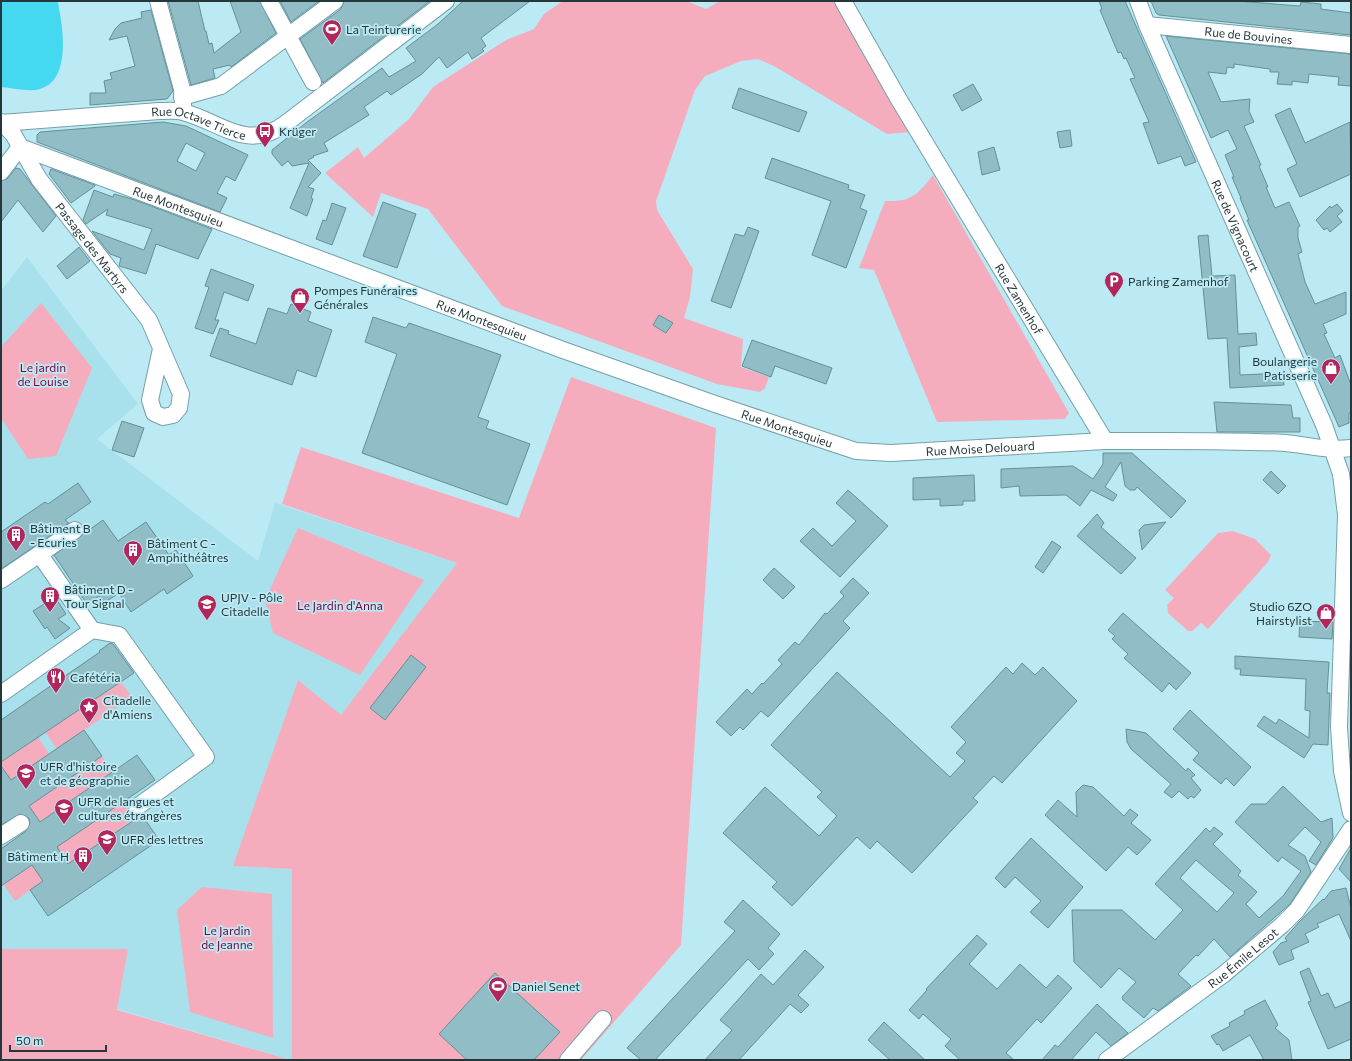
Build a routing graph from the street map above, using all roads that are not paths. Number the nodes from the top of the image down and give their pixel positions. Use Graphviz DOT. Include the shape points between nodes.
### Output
graph roads {
  1 [pos="158,1"];
  2 [pos="269,1"];
  3 [pos="335,1"];
  4 [pos="843,1"];
  5 [pos="1138,1"];
  6 [pos="443,2"];
  7 [pos="1147,25"];
  8 [pos="288,36"];
  9 [pos="1351,45"];
  10 [pos="313,82"];
  11 [pos="183,104"];
  12 [pos="1,123"];
  13 [pos="20,147"];
  14 [pos="1,172"];
  15 [pos="161,349"];
  16 [pos="1105,442"];
  17 [pos="1351,448"];
  18 [pos="1333,450"];
  19 [pos="856,451"];
  20 [pos="75,530"];
  21 [pos="40,554"];
  22 [pos="1,580"];
  23 [pos="92,630"];
  24 [pos="1,694"];
  25 [pos="1350,803"];
  26 [pos="137,807"];
  27 [pos="21,823"];
  28 [pos="1351,829"];
  29 [pos="1,836"];
  30 [pos="603,1019"];
  31 [pos="568,1060"];
  32 [pos="1107,1060"];
  1 -- 11 [label="street"];
  2 -- 8 [label="street"];
  3 -- 8 [label="street"];
  4 -- 16 [label="street, Rue Zamenhof" via="910,118"];
  5 -- 7 [label="street, Rue de Vignacourt"];
  6 -- 11 [label="street, Rue Octave Tierce" via="273,132 262,136 247,136 229,131"];
  7 -- 9 [label="street, Rue de Bouvines"];
  7 -- 18 [label="street, Rue de Vignacourt"];
  8 -- 10 [label="street"];
  8 -- 11 [label="street" via="221,86"];
  11 -- 12 [label="street, Rue Octave Tierce" via="159,111"];
  12 -- 13 [label="street, Passage des Martyrs" via="13,134"];
  13 -- 14 [label="street"];
  13 -- 15 [label="street, Passage des Martyrs" via="39,179 149,320"];
  13 -- 19 [label="street, Rue Montesquieu" via="563,350"];
  16 -- 18 [label="street" via="1285,443"];
  16 -- 19 [label="street, Rue Moise Delouard" via="891,453"];
  17 -- 18 [label="street"];
  18 -- 25 [label="street, Rue de Vignacourt" via="1343,479 1346,515 1339,727 1342,771"];
  20 -- 21 [label="street"];
  21 -- 22 [label="street"];
  21 -- 23 [label="street"];
  23 -- 24 [label="street"];
  23 -- 26 [label="street" via="119,635 206,757"];
  27 -- 29 [label="street"];
  28 -- 32 [label="street, Rue Émile Lesot" via="1297,910 1282,925 1224,974"];
  30 -- 31 [label="street"];
}
